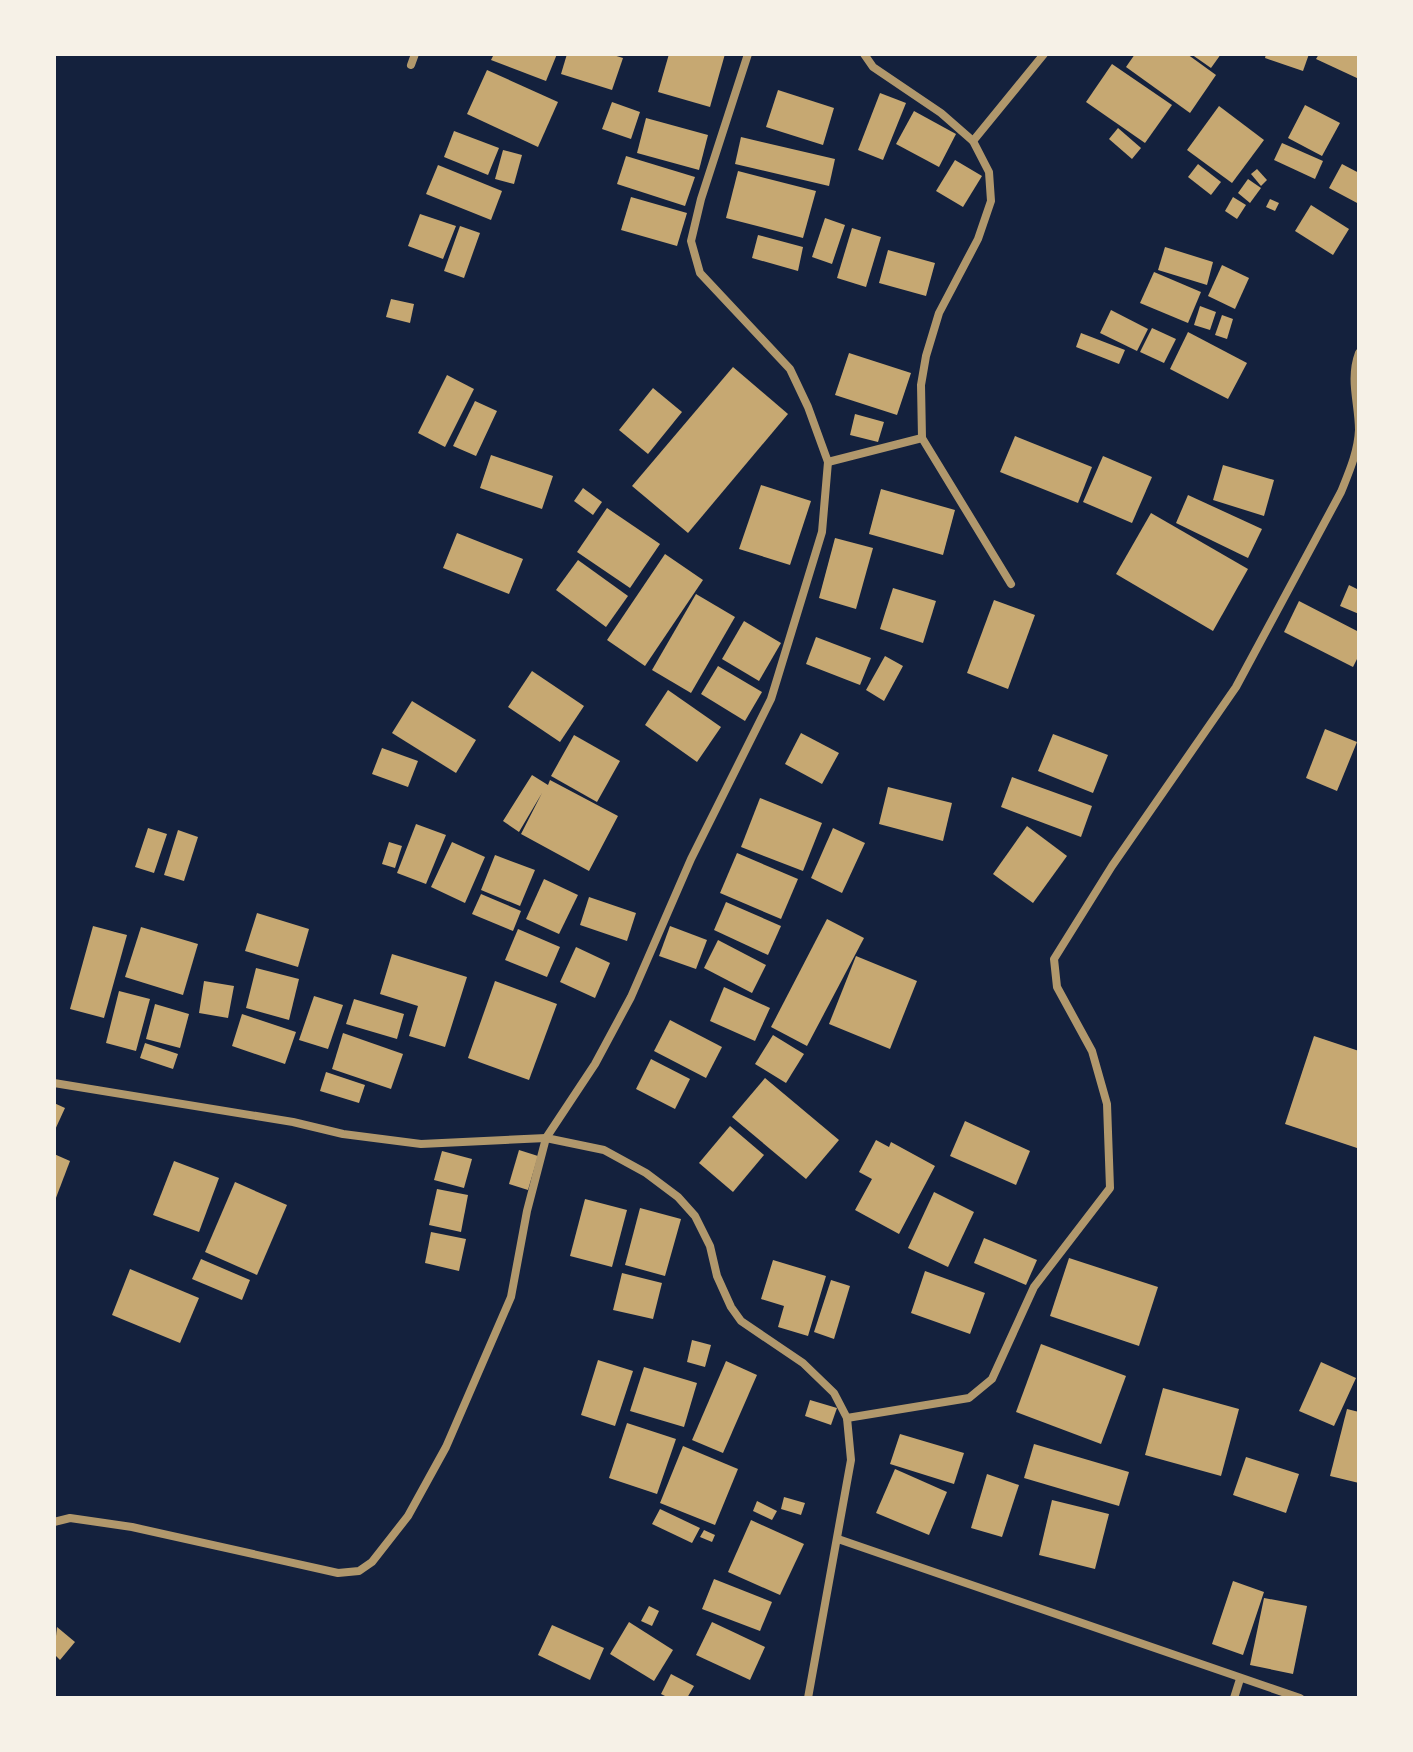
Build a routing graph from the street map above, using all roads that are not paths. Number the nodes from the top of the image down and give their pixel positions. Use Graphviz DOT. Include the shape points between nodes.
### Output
graph roads {
  1 [pos="415,54"];
  2 [pos="748,54"];
  3 [pos="864,54"];
  4 [pos="1044,54"];
  5 [pos="411,65"];
  6 [pos="973,141"];
  7 [pos="1359,353"];
  8 [pos="922,438"];
  9 [pos="828,462"];
  10 [pos="1011,584"];
  11 [pos="54,1083"];
  12 [pos="546,1138"];
  13 [pos="847,1418"];
  14 [pos="54,1522"];
  15 [pos="838,1539"];
  16 [pos="1240,1679"];
  17 [pos="808,1698"];
  18 [pos="1234,1698"];
  19 [pos="1300,1698"];
  1 -- 5 [label="street"];
  2 -- 9 [label="street" via="691,241 700,273 790,369"];
  3 -- 6 [label="street" via="873,67"];
  4 -- 6 [label="street"];
  6 -- 8 [label="street" via="989,172 991,201 968,262 939,313 926,356"];
  7 -- 13 [label="street" via="1353,383 1359,430 1341,492 1236,687 1054,959 1057,987 1092,1051 1107,1104 1110,1188 1034,1287 982,1392"];
  8 -- 9 [label="street"];
  8 -- 10 [label="street"];
  9 -- 12 [label="street" via="822,532 771,699 691,859 631,997"];
  11 -- 12 [label="street" via="421,1144"];
  12 -- 13 [label="street" via="604,1150 678,1197 695,1216 741,1321 803,1363 834,1393"];
  12 -- 14 [label="street" via="511,1297 446,1447 408,1516 372,1562 359,1571 338,1573 132,1527 70,1518"];
  13 -- 15 [label="street" via="851,1460"];
  15 -- 16 [label="street"];
  15 -- 17 [label="street"];
  16 -- 18 [label="street"];
  16 -- 19 [label="street"];
}
